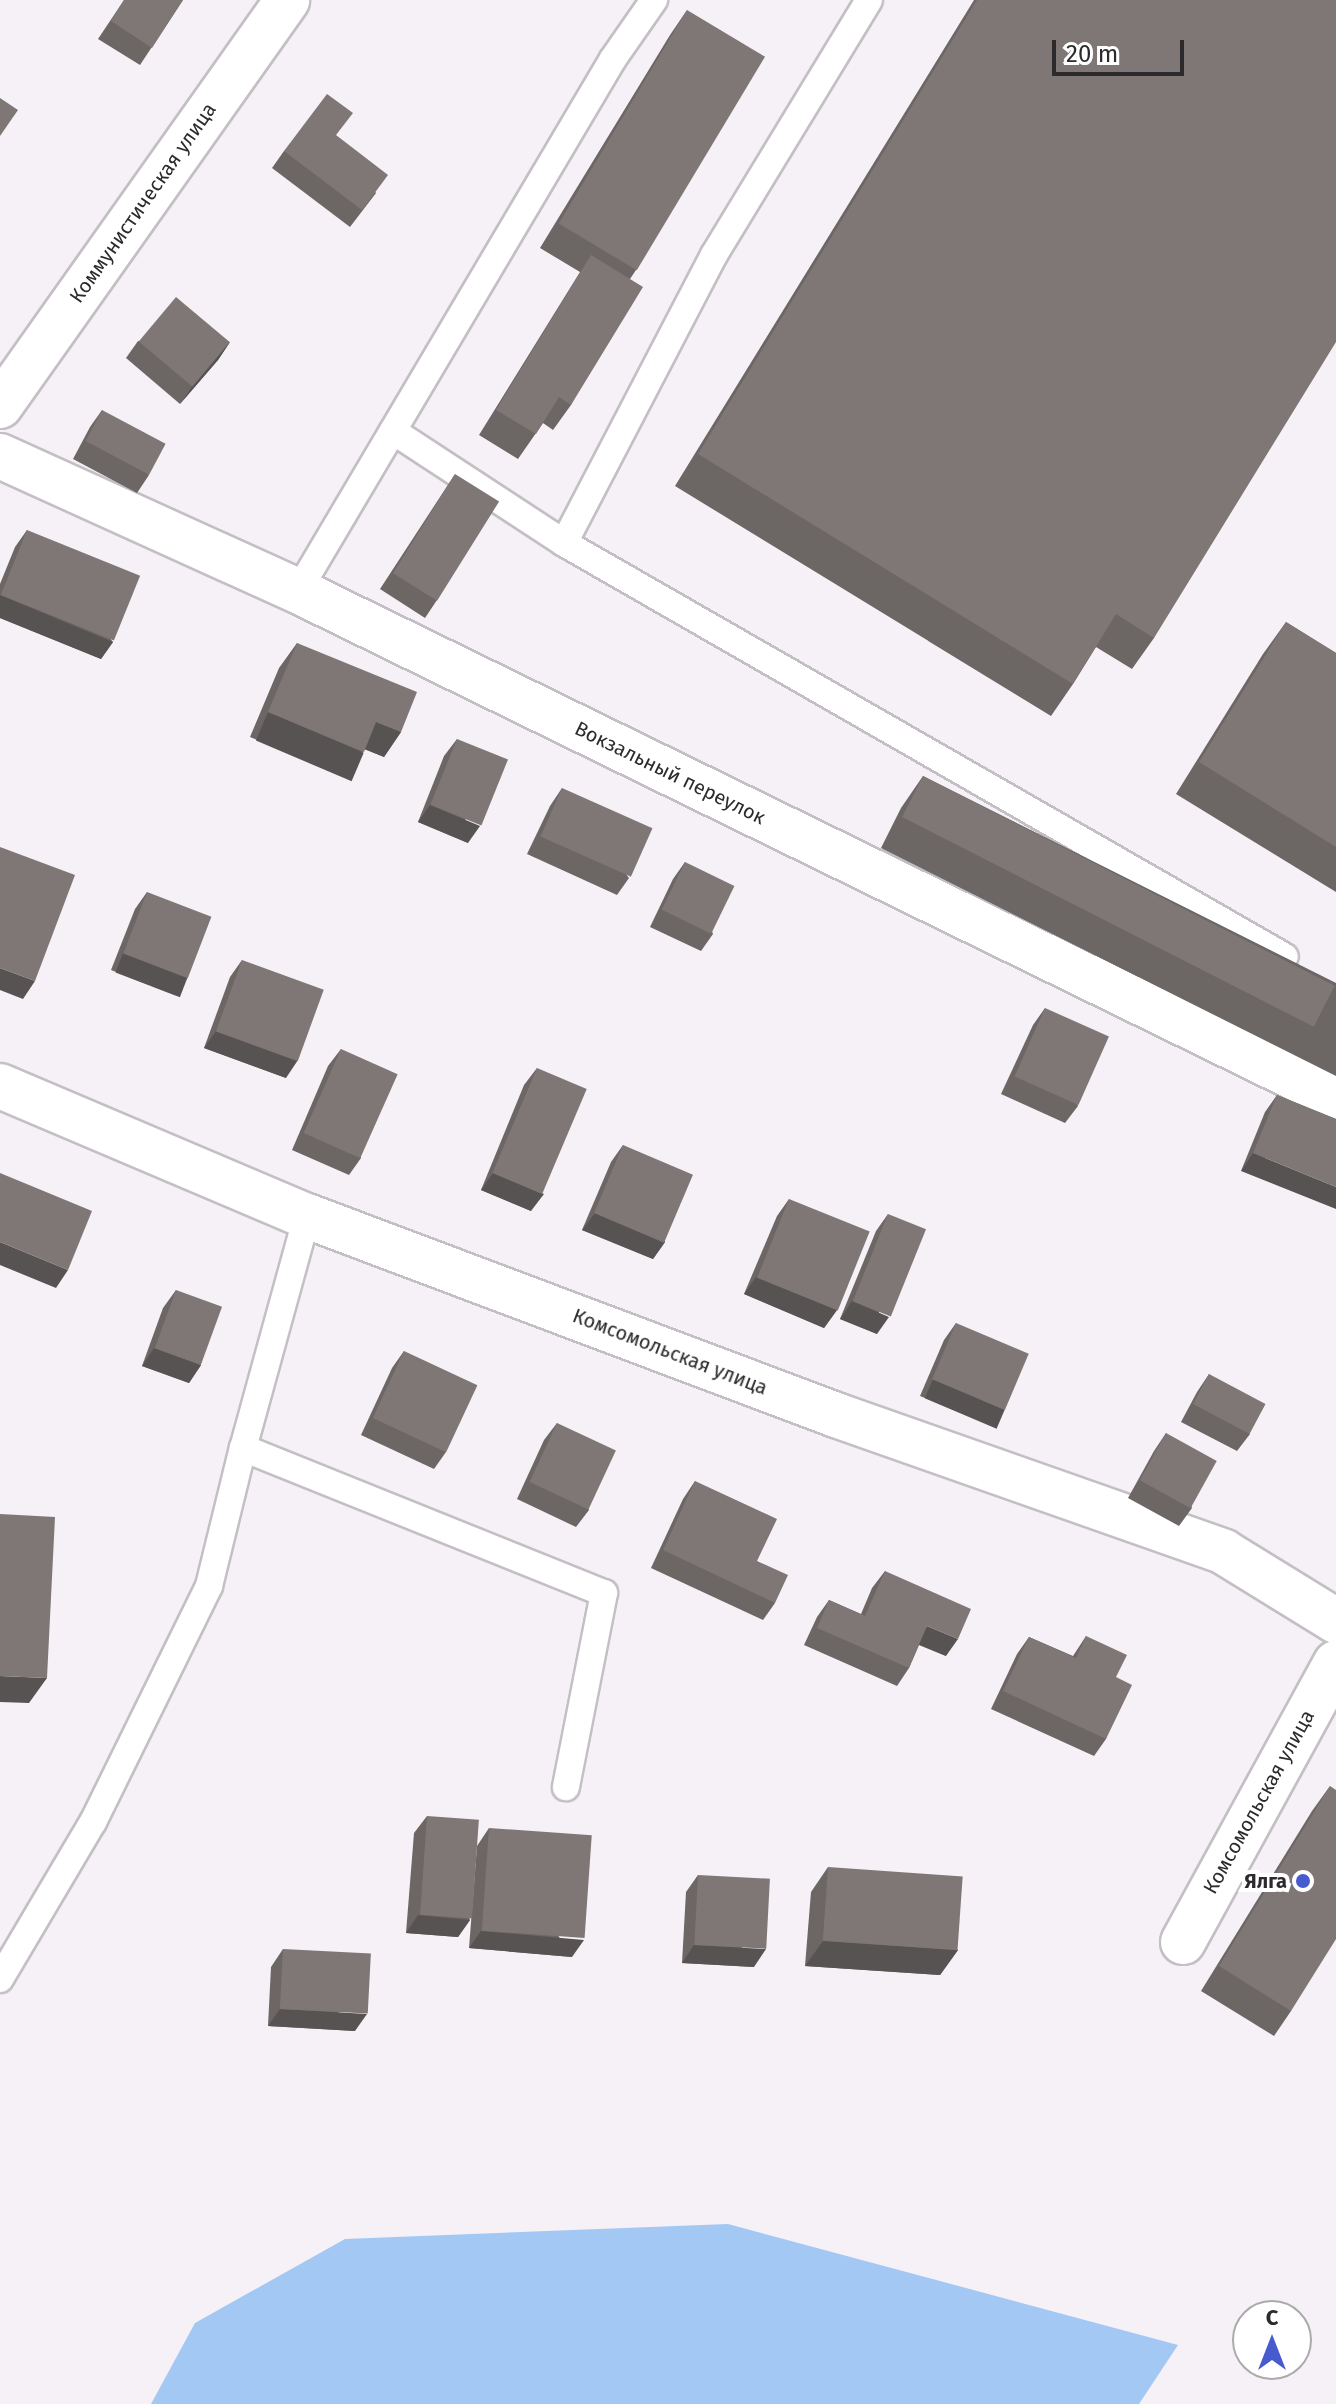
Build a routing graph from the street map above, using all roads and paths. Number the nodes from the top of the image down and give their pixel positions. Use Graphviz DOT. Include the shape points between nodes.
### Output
graph roads {
  1 [pos="287,0"];
  2 [pos="654,0"];
  3 [pos="869,0"];
  4 [pos="0,406"];
  5 [pos="393,431"];
  6 [pos="0,456"];
  7 [pos="564,543"];
  8 [pos="298,591"];
  9 [pos="1285,957"];
  10 [pos="0,1086"];
  11 [pos="1336,1098"];
  12 [pos="307,1216"];
  13 [pos="243,1448"];
  14 [pos="1336,1621"];
  15 [pos="1336,1663"];
  16 [pos="566,1787"];
  17 [pos="1183,1942"];
  18 [pos="0,1979"];
  1 -- 4 [label="street, Коммунистическая улица"];
  2 -- 5 [label="lane" via="613,59"];
  3 -- 7 [label="lane" via="714,255"];
  5 -- 7 [label="lane"];
  5 -- 8 [label="lane"];
  6 -- 8 [label="street, Вокзальный переулок"];
  7 -- 9 [label="lane"];
  8 -- 11 [label="street, Вокзальный переулок"];
  10 -- 12 [label="street, Комсомольская улица"];
  12 -- 13 [label="lane"];
  12 -- 14 [label="street, Комсомольская улица" via="836,1415 1224,1552"];
  13 -- 16 [label="lane" via="604,1593"];
  13 -- 18 [label="lane" via="209,1586 93,1822"];
  15 -- 17 [label="street, Комсомольская улица"];
}
